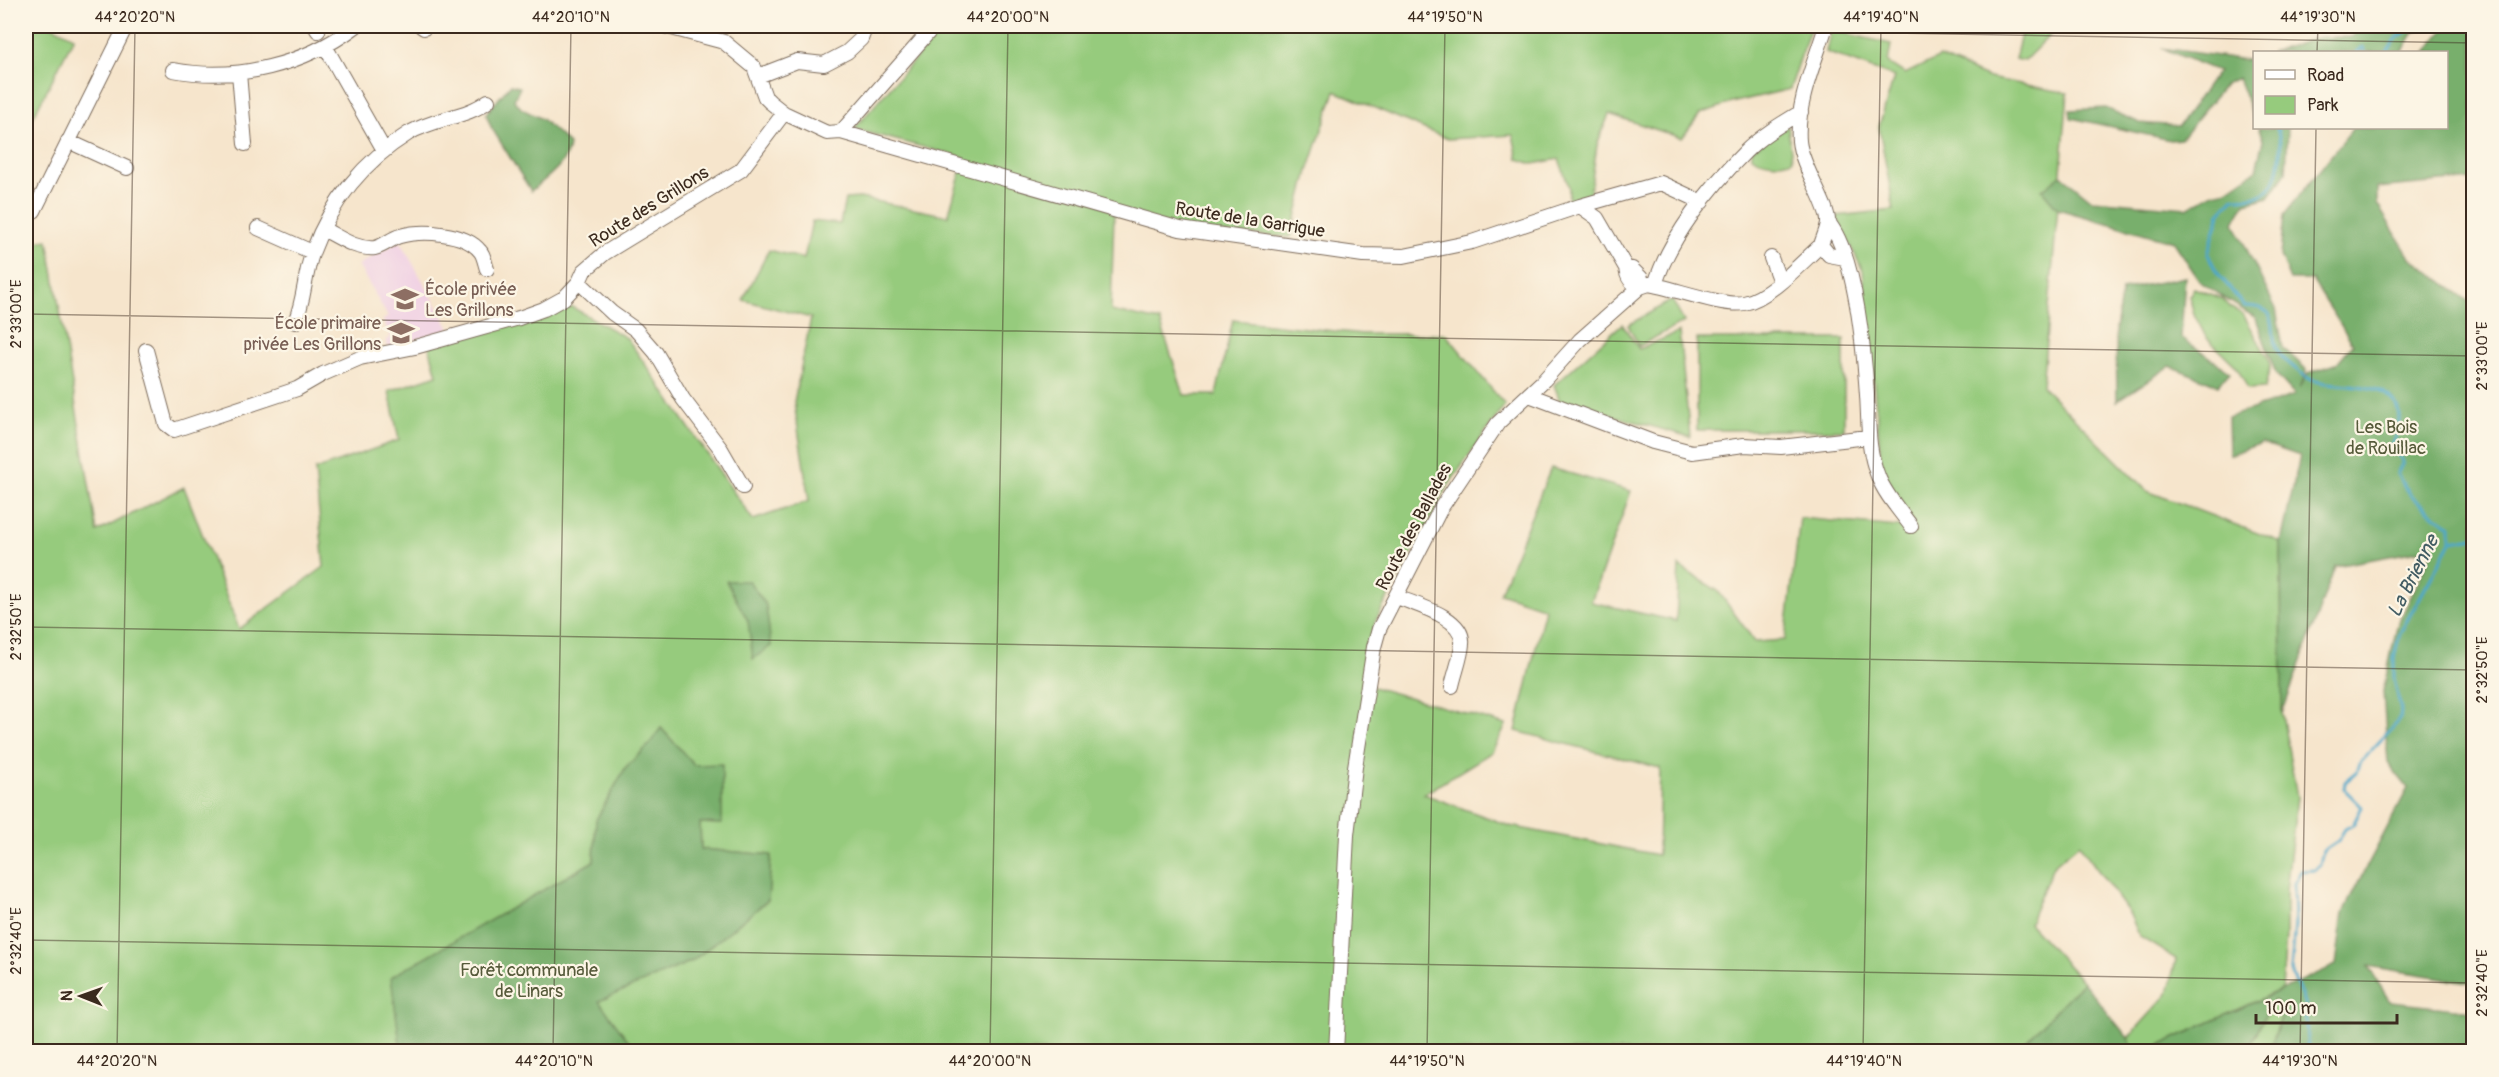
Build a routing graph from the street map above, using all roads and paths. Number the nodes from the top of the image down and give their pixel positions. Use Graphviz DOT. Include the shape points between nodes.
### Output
graph roads {
  1 [pos="126,26"];
  2 [pos="356,26"];
  3 [pos="664,26"];
  4 [pos="866,26"];
  5 [pos="934,26"];
  6 [pos="1826,26"];
  7 [pos="325,45"];
  8 [pos="173,70"];
  9 [pos="239,73"];
  10 [pos="758,76"];
  11 [pos="488,101"];
  12 [pos="1801,112"];
  13 [pos="784,113"];
  14 [pos="841,132"];
  15 [pos="68,141"];
  16 [pos="245,144"];
  17 [pos="384,150"];
  18 [pos="127,168"];
  19 [pos="1701,202"];
  20 [pos="1580,206"];
  21 [pos="34,211"];
  22 [pos="1828,222"];
  23 [pos="258,228"];
  24 [pos="323,229"];
  25 [pos="1821,245"];
  26 [pos="312,252"];
  27 [pos="1771,258"];
  28 [pos="1845,258"];
  29 [pos="487,269"];
  30 [pos="579,282"];
  31 [pos="1779,282"];
  32 [pos="1655,285"];
  33 [pos="1640,287"];
  34 [pos="295,322"];
  35 [pos="146,350"];
  36 [pos="1544,380"];
  37 [pos="1528,395"];
  38 [pos="1555,404"];
  39 [pos="1868,436"];
  40 [pos="742,487"];
  41 [pos="1911,526"];
  42 [pos="1397,597"];
  43 [pos="1452,686"];
  44 [pos="1336,1052"];
  1 -- 15 [label="street"];
  2 -- 7 [label="street"];
  3 -- 10 [label="street" via="724,42 749,61"];
  4 -- 10 [label="street" via="861,39 824,64 797,61"];
  5 -- 14 [label="street"];
  6 -- 12 [label="street"];
  7 -- 9 [label="street" via="266,69"];
  7 -- 17 [label="street"];
  8 -- 9 [label="street"];
  9 -- 16 [label="street"];
  10 -- 13 [label="street" via="765,97"];
  11 -- 17 [label="street" via="477,109 430,122"];
  12 -- 19 [label="street" via="1745,152"];
  12 -- 22 [label="street" via="1799,141 1804,165"];
  13 -- 14 [label="street" via="827,133"];
  13 -- 30 [label="street, Route des Grillons" via="741,170 605,253 584,271"];
  14 -- 20 [label="street, Route de la Garrigue" via="1180,229 1363,255 1404,256 1434,251"];
  15 -- 18 [label="street"];
  15 -- 21 [label="street"];
  17 -- 24 [label="street" via="334,206"];
  19 -- 20 [label="street, Route de la Garrigue" via="1661,183"];
  19 -- 32 [label="street" via="1659,270"];
  20 -- 33 [label="street" via="1597,218 1626,268 1641,278"];
  22 -- 25 [label="street"];
  22 -- 28 [label="street"];
  23 -- 26 [label="street"];
  24 -- 26 [label="street"];
  24 -- 29 [label="street" via="359,247 377,248 398,236 425,232 446,235 481,251"];
  25 -- 28 [label="street" via="1835,246"];
  25 -- 31 [label="street"];
  26 -- 34 [label="street"];
  27 -- 31 [label="street"];
  28 -- 39 [label="street" via="1858,320"];
  30 -- 35 [label="street, Route des Grillons" via="564,298 544,309 415,347 360,358 297,389 174,430 166,424"];
  30 -- 40 [label="street" via="636,330 656,353"];
  31 -- 32 [label="street" via="1744,303"];
  32 -- 33 [label="street"];
  33 -- 36 [label="street, Route des Ballades" via="1580,340"];
  36 -- 37 [label="street, Route des Ballades"];
  36 -- 38 [label="street"];
  37 -- 38 [label="street"];
  37 -- 42 [label="street, Route des Ballades" via="1498,423 1473,457 1441,507"];
  38 -- 39 [label="street" via="1653,442 1692,452 1743,445 1781,447"];
  39 -- 41 [label="street" via="1878,478"];
  42 -- 43 [label="street" via="1448,618 1459,628 1463,642"];
  42 -- 44 [label="street, Route des Ballades" via="1374,647 1355,767 1347,835"];
}
